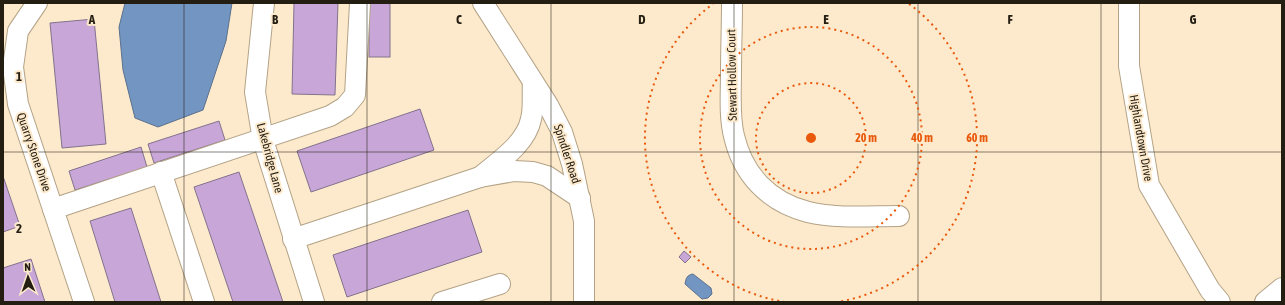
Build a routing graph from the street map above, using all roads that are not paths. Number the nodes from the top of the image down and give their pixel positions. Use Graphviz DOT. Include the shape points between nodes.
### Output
graph roads {
  1 [pos="37,3"];
  2 [pos="264,3"];
  3 [pos="360,3"];
  4 [pos="483,3"];
  5 [pos="732,3"];
  6 [pos="1129,3"];
  7 [pos="533,82"];
  8 [pos="263,138"];
  9 [pos="161,172"];
  10 [pos="480,177"];
  11 [pos="580,198"];
  12 [pos="53,209"];
  13 [pos="899,216"];
  14 [pos="293,239"];
  15 [pos="500,284"];
  16 [pos="1282,288"];
  17 [pos="84,302"];
  18 [pos="204,302"];
  19 [pos="314,302"];
  20 [pos="442,302"];
  21 [pos="584,302"];
  22 [pos="1220,302"];
  23 [pos="1265,302"];
  1 -- 12 [label="street, Quarry Stone Drive" via="18,31 13,67 18,104"];
  2 -- 8 [label="street, Lakebridge Lane" via="255,92"];
  3 -- 8 [label="street" via="355,95 345,107 330,116"];
  4 -- 7 [label="street, Spindler Road"];
  5 -- 13 [label="street, Stewart Hollow Court" via="731,109 734,136 743,163 759,185 782,203 809,212 835,216"];
  6 -- 22 [label="street, Highlandtown Drive" via="1129,66 1149,185 1210,290"];
  7 -- 10 [label="street" via="531,119 525,135 511,151"];
  7 -- 11 [label="street, Spindler Road" via="562,132"];
  8 -- 9 [label="street"];
  8 -- 14 [label="street, Lakebridge Lane"];
  9 -- 12 [label="street"];
  9 -- 18 [label="street"];
  10 -- 11 [label="street" via="514,171 533,172 547,176"];
  10 -- 14 [label="street"];
  11 -- 21 [label="street, Spindler Road" via="584,221"];
  12 -- 17 [label="street, Quarry Stone Drive"];
  14 -- 19 [label="street, Lakebridge Lane"];
  15 -- 20 [label="street"];
  16 -- 23 [label="street"];
}
